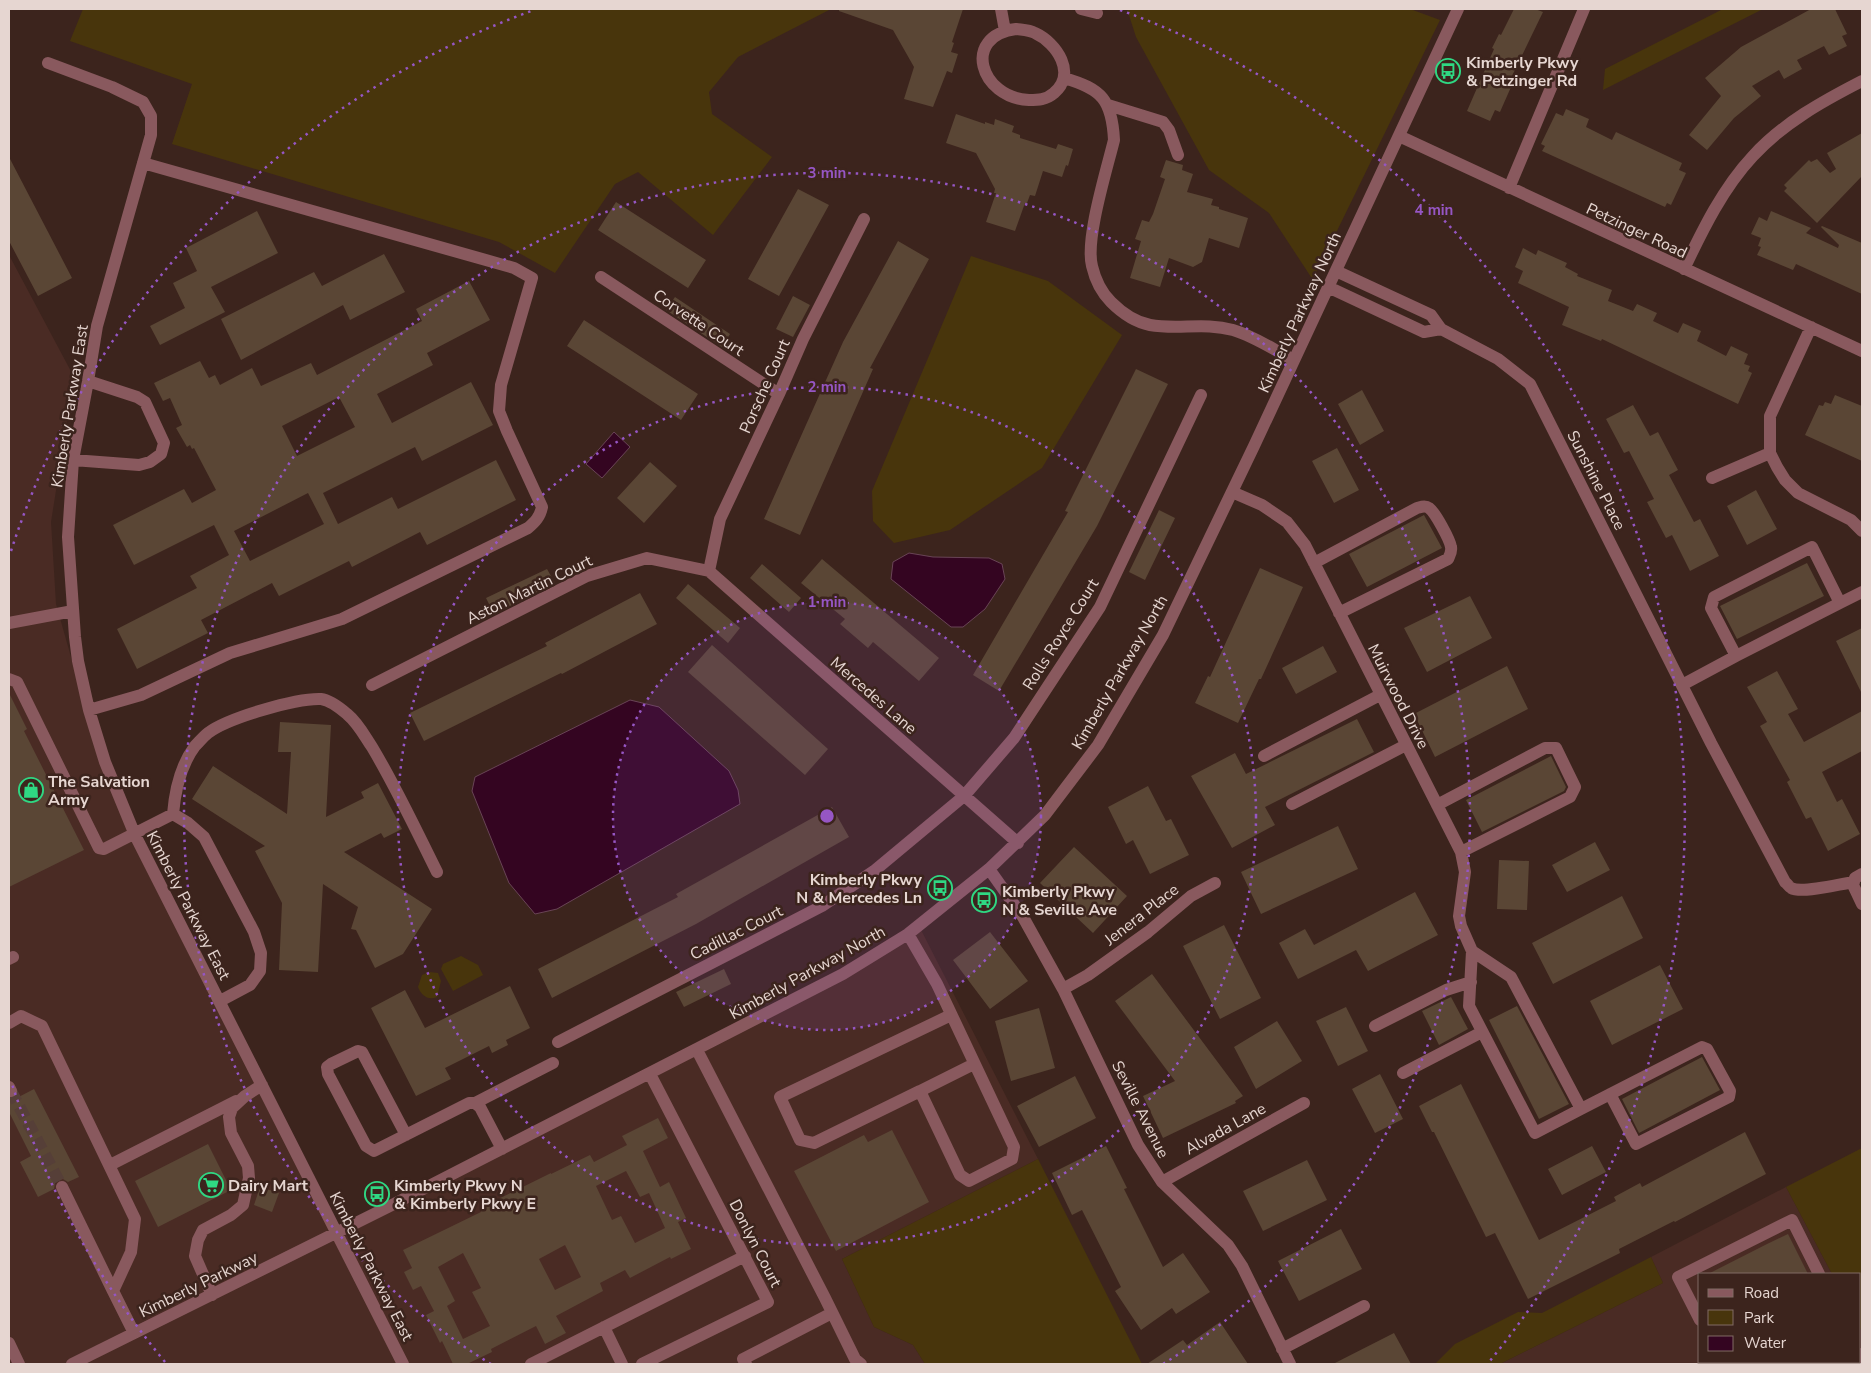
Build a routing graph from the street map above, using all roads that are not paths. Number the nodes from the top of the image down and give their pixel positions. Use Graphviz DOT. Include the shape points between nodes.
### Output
graph roads {
  1 [pos="1001,9"];
  2 [pos="1082,9"];
  3 [pos="1458,9"];
  4 [pos="1584,9"];
  5 [pos="1097,13"];
  6 [pos="1005,31"];
  7 [pos="48,64"];
  8 [pos="1064,78"];
  9 [pos="1862,81"];
  10 [pos="1108,105"];
  11 [pos="1399,136"];
  12 [pos="1178,155"];
  13 [pos="142,163"];
  14 [pos="1509,188"];
  15 [pos="864,219"];
  16 [pos="1684,269"];
  17 [pos="1336,271"];
  18 [pos="601,276"];
  19 [pos="1328,287"];
  20 [pos="1811,327"];
  21 [pos="1441,329"];
  22 [pos="1862,351"];
  23 [pos="1294,360"];
  24 [pos="88,381"];
  25 [pos="779,394"];
  26 [pos="1201,395"];
  27 [pos="1770,452"];
  28 [pos="73,460"];
  29 [pos="1712,478"];
  30 [pos="1232,492"];
  31 [pos="1862,531"];
  32 [pos="1314,563"];
  33 [pos="709,571"];
  34 [pos="1862,592"];
  35 [pos="1840,603"];
  36 [pos="73,611"];
  37 [pos="1339,613"];
  38 [pos="9,623"];
  39 [pos="1736,656"];
  40 [pos="9,679"];
  41 [pos="372,685"];
  42 [pos="1682,685"];
  43 [pos="1380,695"];
  44 [pos="89,710"];
  45 [pos="1406,745"];
  46 [pos="1264,756"];
  47 [pos="964,796"];
  48 [pos="1292,804"];
  49 [pos="1437,804"];
  50 [pos="173,814"];
  51 [pos="136,835"];
  52 [pos="1018,843"];
  53 [pos="1461,852"];
  54 [pos="989,870"];
  55 [pos="438,872"];
  56 [pos="1858,878"];
  57 [pos="1215,884"];
  58 [pos="1862,904"];
  59 [pos="908,934"];
  60 [pos="1472,950"];
  61 [pos="1471,982"];
  62 [pos="1064,989"];
  63 [pos="220,1001"];
  64 [pos="951,1015"];
  65 [pos="9,1023"];
  66 [pos="1375,1026"];
  67 [pos="1482,1032"];
  68 [pos="558,1042"];
  69 [pos="697,1050"];
  70 [pos="553,1063"];
  71 [pos="974,1064"];
  72 [pos="1404,1073"];
  73 [pos="650,1074"];
  74 [pos="262,1086"];
  75 [pos="920,1091"];
  76 [pos="1610,1094"];
  77 [pos="243,1098"];
  78 [pos="475,1103"];
  79 [pos="1304,1103"];
  80 [pos="1581,1109"];
  81 [pos="406,1135"];
  82 [pos="502,1149"];
  83 [pos="110,1165"];
  84 [pos="1162,1182"];
  85 [pos="62,1187"];
  86 [pos="337,1233"];
  87 [pos="744,1256"];
  88 [pos="1818,1273"];
  89 [pos="113,1291"];
  90 [pos="212,1294"];
  91 [pos="1364,1306"];
  92 [pos="832,1313"];
  93 [pos="1698,1316"];
  94 [pos="604,1327"];
  95 [pos="134,1333"];
  96 [pos="9,1343"];
  97 [pos="1282,1349"];
  98 [pos="19,1364"];
  99 [pos="72,1364"];
  100 [pos="404,1364"];
  101 [pos="531,1364"];
  102 [pos="622,1364"];
  103 [pos="642,1364"];
  104 [pos="746,1364"];
  105 [pos="862,1364"];
  106 [pos="1290,1364"];
  1 -- 6 [label="street"];
  2 -- 5 [label="street"];
  3 -- 11 [label="street, Kimberly Parkway North"];
  4 -- 14 [label="street"];
  6 -- 8 [label="street" via="1026,30 1046,40 1062,61 1066,71"];
  6 -- 8 [label="street" via="987,45 982,60 988,79 1003,94 1022,100 1048,98"];
  7 -- 13 [label="street, Kimberly Parkway East" via="143,102 152,116"];
  8 -- 10 [label="street" via="1096,91"];
  9 -- 16 [label="street" via="1799,117 1753,156 1722,196"];
  10 -- 12 [label="street" via="1163,122"];
  10 -- 23 [label="street" via="1114,140 1090,244 1091,264 1109,300 1132,319 1166,327 1200,325 1234,330"];
  11 -- 14 [label="street, Petzinger Road"];
  11 -- 17 [label="street, Kimberly Parkway North"];
  13 -- 24 [label="street, Kimberly Parkway East" via="97,326"];
  13 -- 44 [label="street" via="514,268 532,278 500,385 499,411 542,507 541,514 528,528 342,619 230,653 141,696"];
  14 -- 16 [label="street, Petzinger Road"];
  15 -- 25 [label="street, Porsche Court" via="803,338"];
  16 -- 20 [label="street, Petzinger Road"];
  17 -- 19 [label="street, Kimberly Parkway North"];
  17 -- 21 [label="street, Sunshine Place" via="1431,315"];
  18 -- 25 [label="street, Corvette Court"];
  19 -- 21 [label="street, Sunshine Place" via="1424,332"];
  19 -- 23 [label="street, Kimberly Parkway North"];
  20 -- 22 [label="street, Petzinger Road"];
  20 -- 27 [label="street" via="1770,416"];
  21 -- 42 [label="street, Sunshine Place" via="1498,359 1530,384"];
  23 -- 30 [label="street, Kimberly Parkway North"];
  24 -- 28 [label="street, Kimberly Parkway East"];
  24 -- 28 [label="street" via="145,402 164,443 161,454 139,465"];
  25 -- 33 [label="street, Porsche Court" via="720,519"];
  26 -- 47 [label="street, Rolls Royce Court" via="1100,607 1014,738"];
  27 -- 29 [label="street"];
  27 -- 31 [label="street" via="1776,468 1798,493 1851,520"];
  28 -- 36 [label="street, Kimberly Parkway East" via="68,537"];
  30 -- 32 [label="street, Muirwood Drive" via="1262,505 1287,522 1306,545"];
  30 -- 52 [label="street, Kimberly Parkway North" via="1163,635 1098,745"];
  32 -- 37 [label="street, Muirwood Drive"];
  32 -- 37 [label="street" via="1424,506 1436,517 1451,546 1448,558"];
  33 -- 41 [label="street, Aston Martin Court" via="647,558 587,576"];
  33 -- 47 [label="street, Mercedes Lane"];
  34 -- 35 [label="street"];
  35 -- 39 [label="street"];
  35 -- 39 [label="street" via="1812,547 1719,594 1711,602 1711,608"];
  36 -- 38 [label="street"];
  36 -- 44 [label="street, Kimberly Parkway East" via="78,661"];
  37 -- 43 [label="street, Muirwood Drive"];
  39 -- 42 [label="street"];
  40 -- 51 [label="street" via="17,682 99,848 104,849"];
  42 -- 56 [label="street, Sunshine Place" via="1791,888 1806,891"];
  43 -- 45 [label="street, Muirwood Drive"];
  43 -- 46 [label="street"];
  44 -- 51 [label="street, Kimberly Parkway East" via="105,762"];
  45 -- 48 [label="street"];
  45 -- 49 [label="street, Muirwood Drive"];
  47 -- 52 [label="street, Mercedes Lane"];
  47 -- 68 [label="street, Cadillac Court" via="874,871 822,906"];
  49 -- 53 [label="street, Muirwood Drive"];
  49 -- 53 [label="street" via="1545,748 1556,748 1575,787 1570,797"];
  50 -- 51 [label="street"];
  50 -- 55 [label="street" via="175,791 186,760 208,733 248,715 296,702 323,699 336,705 357,724 384,767"];
  50 -- 63 [label="street" via="204,837 254,932 261,953 260,971 250,985"];
  51 -- 63 [label="street, Kimberly Parkway East"];
  52 -- 54 [label="street, Kimberly Parkway North"];
  53 -- 60 [label="street, Muirwood Drive" via="1465,872 1459,916"];
  54 -- 59 [label="street, Kimberly Parkway North"];
  54 -- 62 [label="street, Seville Avenue" via="1023,917"];
  56 -- 58 [label="street, Sunshine Place" via="1852,885"];
  57 -- 62 [label="street, Jenera Place" via="1191,896 1148,932"];
  59 -- 64 [label="street"];
  59 -- 69 [label="street, Kimberly Parkway North" via="843,974"];
  60 -- 61 [label="street, Muirwood Drive"];
  60 -- 80 [label="street, Muirwood Drive" via="1511,978"];
  61 -- 66 [label="street" via="1446,990"];
  61 -- 67 [label="street, Muirwood Drive" via="1470,1006"];
  62 -- 84 [label="street, Seville Avenue" via="1138,1145"];
  63 -- 74 [label="street, Kimberly Parkway East"];
  64 -- 71 [label="street"];
  64 -- 75 [label="street" via="780,1097 800,1140 814,1143"];
  65 -- 83 [label="street" via="21,1016 42,1026"];
  67 -- 72 [label="street"];
  67 -- 80 [label="street, Muirwood Drive" via="1535,1133"];
  69 -- 73 [label="street, Kimberly Parkway North"];
  69 -- 92 [label="street"];
  70 -- 78 [label="street"];
  71 -- 75 [label="street"];
  71 -- 75 [label="street" via="1014,1147 1012,1159 969,1181 960,1175"];
  73 -- 82 [label="street, Kimberly Parkway North"];
  73 -- 87 [label="street, Donlyn Court"];
  74 -- 77 [label="street"];
  74 -- 86 [label="street, Kimberly Parkway East"];
  76 -- 76 [label="street" via="1702,1047 1707,1049 1730,1091 1729,1097 1636,1144"];
  76 -- 80 [label="street"];
  77 -- 83 [label="street"];
  77 -- 90 [label="street" via="232,1108 229,1116 231,1133 248,1166 249,1178 243,1205 203,1230 195,1256"];
  78 -- 81 [label="street" via="468,1103"];
  78 -- 82 [label="street"];
  79 -- 84 [label="street, Alvada Lane"];
  81 -- 81 [label="street" via="370,1150 328,1074 330,1064 362,1052"];
  82 -- 86 [label="street, Kimberly Parkway North"];
  83 -- 89 [label="street" via="135,1219 131,1252"];
  84 -- 97 [label="street, Seville Avenue" via="1228,1244"];
  85 -- 89 [label="street"];
  86 -- 90 [label="street, Kimberly Parkway"];
  86 -- 100 [label="street, Kimberly Parkway East"];
  87 -- 94 [label="street"];
  87 -- 103 [label="street, Donlyn Court" via="768,1302"];
  88 -- 93 [label="street" via="1792,1220 1678,1277"];
  89 -- 95 [label="street"];
  90 -- 95 [label="street, Kimberly Parkway"];
  91 -- 97 [label="street"];
  92 -- 104 [label="street" via="744,1359"];
  92 -- 105 [label="street" via="855,1359"];
  94 -- 101 [label="street"];
  94 -- 102 [label="street"];
  95 -- 99 [label="street, Kimberly Parkway"];
  96 -- 98 [label="street"];
  97 -- 106 [label="street, Seville Avenue"];
}
